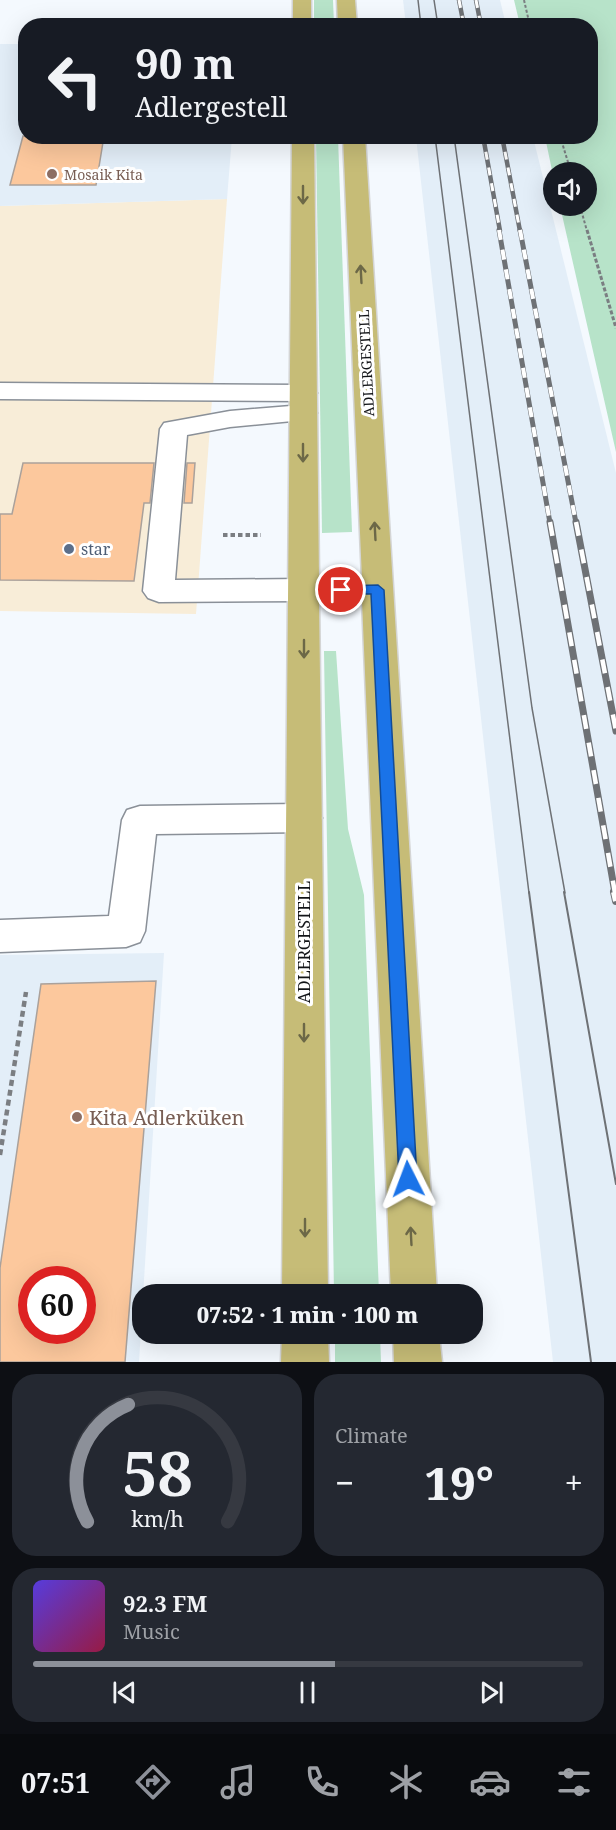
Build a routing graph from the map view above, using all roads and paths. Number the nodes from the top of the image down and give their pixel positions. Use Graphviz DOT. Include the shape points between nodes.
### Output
graph roads {
  1 [pos="302,0"];
  2 [pos="346,0"];
  3 [pos="524,0"];
  4 [pos="302,18"];
  5 [pos="347,18"];
  6 [pos="528,18"];
  7 [pos="303,144"];
  8 [pos="354,144"];
  9 [pos="562,144"];
  10 [pos="568,162"];
  11 [pos="583,216"];
  12 [pos="616,328"];
  13 [pos="0,391"];
  14 [pos="303,403"];
  15 [pos="304,590"];
  16 [pos="378,590"];
  17 [pos="304,818"];
  18 [pos="0,936"];
  19 [pos="27,992"];
  20 [pos="2,1135"];
  21 [pos="0,1155"];
  22 [pos="305,1284"];
  23 [pos="413,1284"];
  24 [pos="305,1344"];
  25 [pos="417,1344"];
  26 [pos="305,1362"];
  27 [pos="418,1362"];
  1 -- 4 [label="main road"];
  2 -- 5 [label="main road"];
  3 -- 6 [label="path"];
  7 -- 14 [label="main road, ADLERGESTELL, one-way"];
  16 -- 8 [label="main road, ADLERGESTELL, one-way"];
  9 -- 10 [label="path"];
  11 -- 12 [label="path"];
  13 -- 14 [label="lane"];
  14 -- 15 [label="main road, ADLERGESTELL, one-way"];
  14 -- 15 [label="lane" via="174,429 159,591"];
  15 -- 16 [label="main road"];
  15 -- 17 [label="main road, ADLERGESTELL, one-way"];
  23 -- 16 [label="main road, ADLERGESTELL, one-way"];
  17 -- 18 [label="lane" via="141,820 126,931"];
  17 -- 22 [label="main road, ADLERGESTELL, one-way"];
  19 -- 20 [label="path"];
  20 -- 21 [label="path"];
  24 -- 26 [label="main road"];
  25 -- 27 [label="main road"];
}
